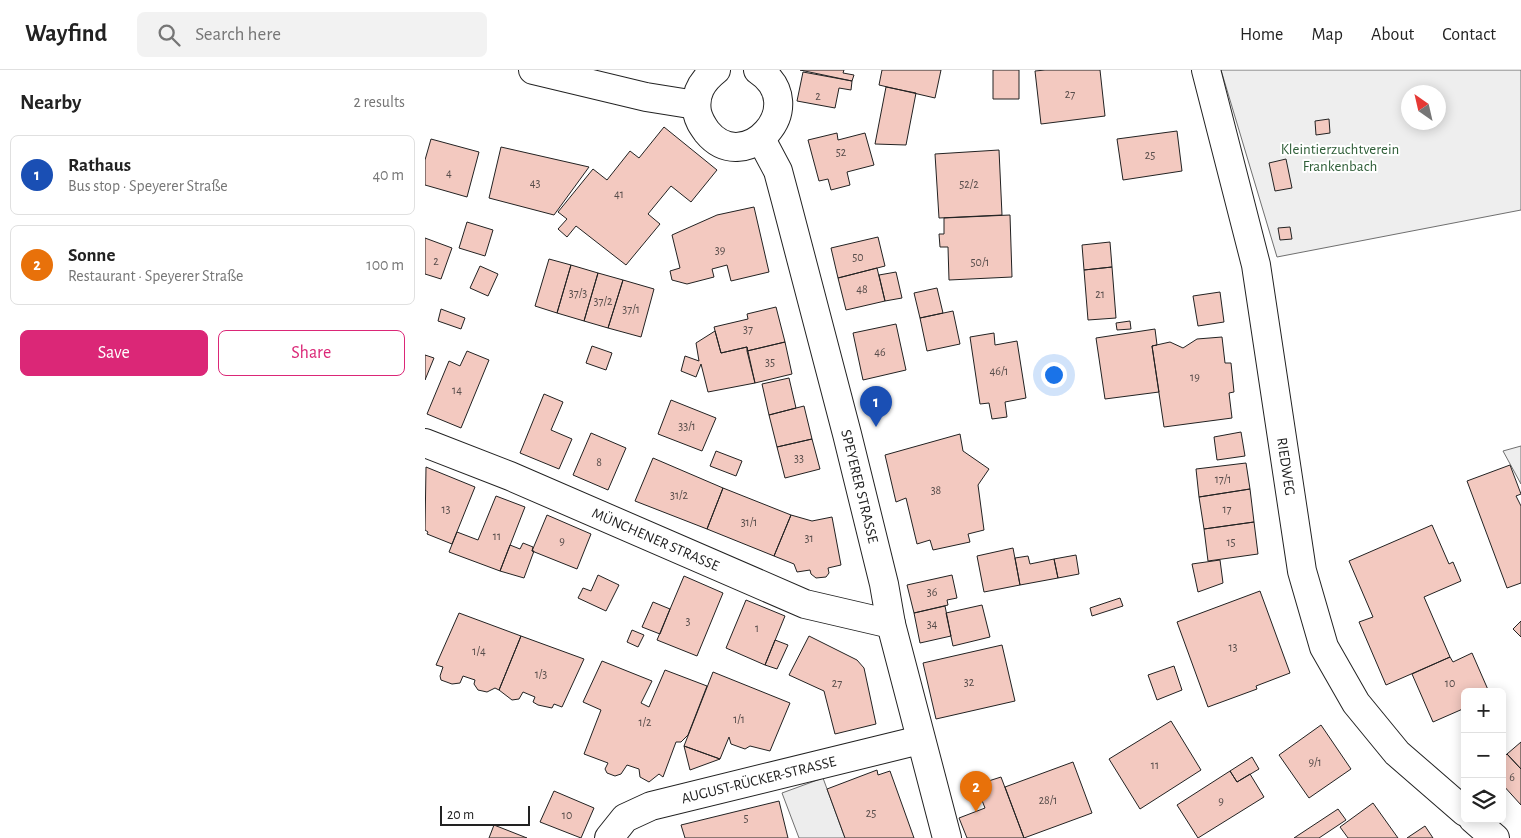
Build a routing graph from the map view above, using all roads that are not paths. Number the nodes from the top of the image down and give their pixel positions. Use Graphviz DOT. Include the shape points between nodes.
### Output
graph roads {
  1 [pos="533,70"];
  2 [pos="716,70"];
  3 [pos="758,70"];
  4 [pos="1207,70"];
  5 [pos="696,105"];
  6 [pos="761,139"];
  7 [pos="425,443"];
  8 [pos="891,624"];
  9 [pos="920,740"];
  10 [pos="1461,809"];
  11 [pos="1478,823"];
  12 [pos="609,838"];
  13 [pos="947,838"];
  14 [pos="1495,838"];
  1 -- 5 [label="street" via="646,97"];
  2 -- 5 [label="street" via="699,90"];
  3 -- 6 [label="street" via="773,84 778,100 775,121"];
  4 -- 10 [label="street, RIEDWEG" via="1256,264 1302,571 1324,647 1356,703 1397,754"];
  5 -- 6 [label="street" via="699,122 713,139 738,147"];
  6 -- 8 [label="street, SPEYERER STRASSE" via="778,171 847,434"];
  7 -- 8 [label="street, MÜNCHENER STRASSE" via="510,476 805,604"];
  8 -- 9 [label="street, SPEYERER STRASSE"];
  9 -- 12 [label="street, AUGUST-RÜCKER-STRASSE" via="651,806 625,818"];
  9 -- 13 [label="street, SPEYERER STRASSE"];
  11 -- 14 [label="street"];
}
